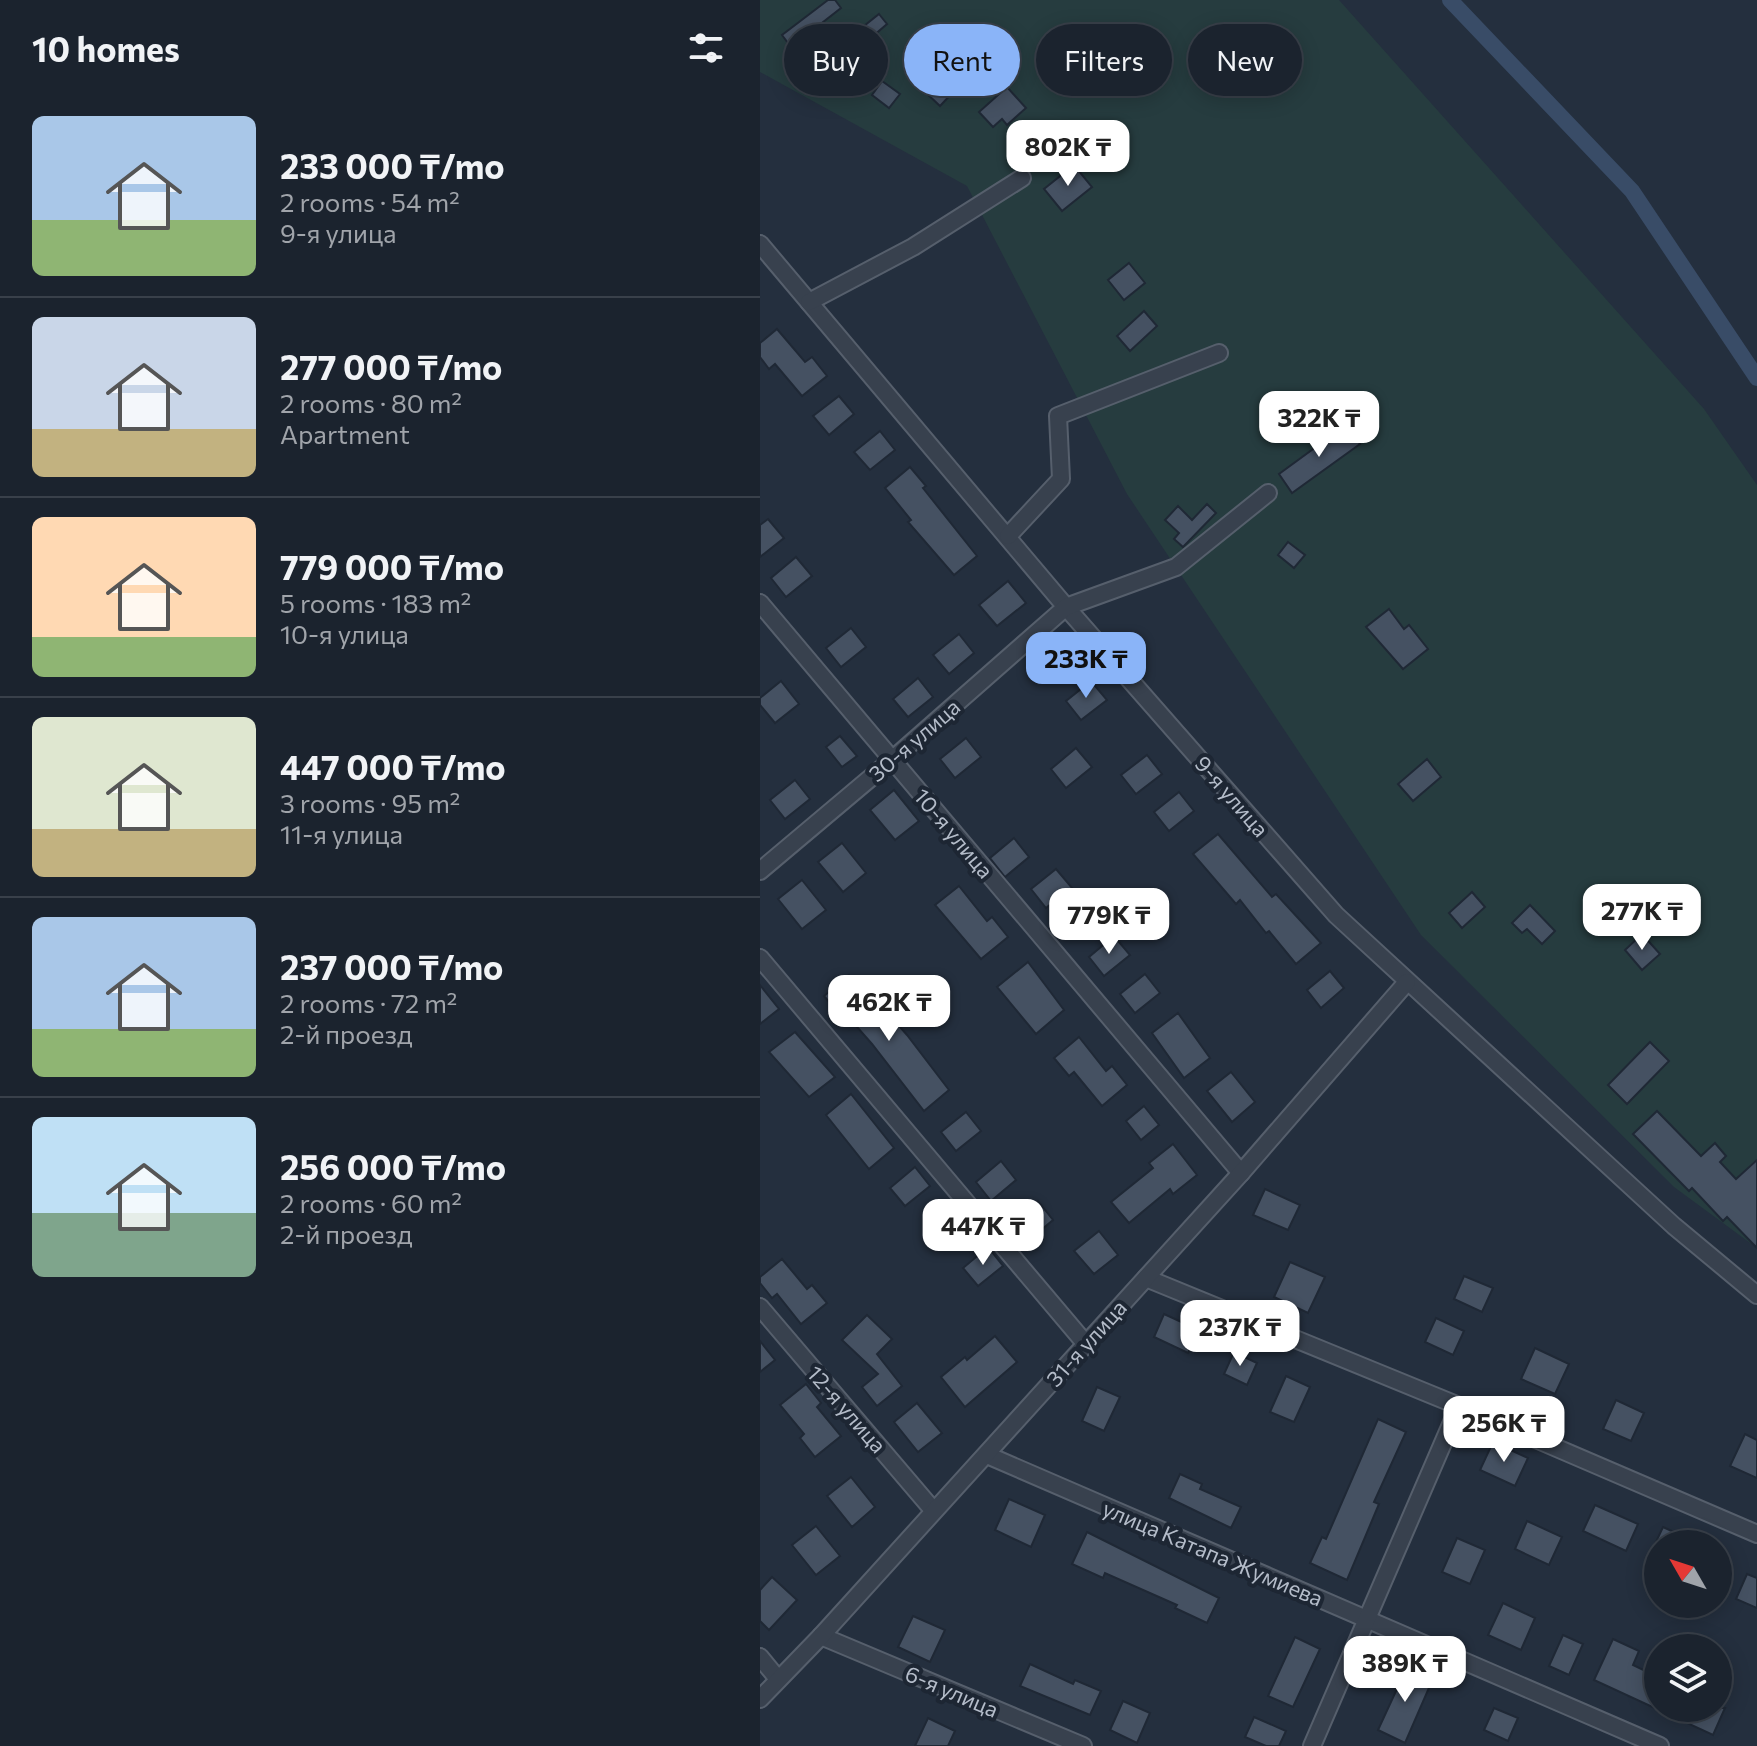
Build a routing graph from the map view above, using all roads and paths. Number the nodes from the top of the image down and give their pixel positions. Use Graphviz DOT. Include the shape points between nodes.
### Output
graph roads {
  1 [pos="1022,178"];
  2 [pos="760,244"];
  3 [pos="809,302"];
  4 [pos="1219,353"];
  5 [pos="1268,493"];
  6 [pos="1008,536"];
  7 [pos="760,603"];
  8 [pos="1066,607"];
  9 [pos="893,759"];
  10 [pos="760,871"];
  11 [pos="760,958"];
  12 [pos="1407,982"];
  13 [pos="1241,1173"];
  14 [pos="1146,1278"];
  15 [pos="1757,1295"];
  16 [pos="760,1307"];
  17 [pos="1085,1343"];
  18 [pos="1459,1406"];
  19 [pos="987,1455"];
  20 [pos="933,1510"];
  21 [pos="1757,1534"];
  22 [pos="1366,1618"];
  23 [pos="821,1636"];
  24 [pos="760,1657"];
  25 [pos="778,1679"];
  26 [pos="760,1699"];
  27 [pos="1083,1746"];
  28 [pos="1312,1746"];
  29 [pos="1660,1746"];
  1 -- 3 [label="street" via="913,247"];
  2 -- 3 [label="street, 9-я улица"];
  3 -- 6 [label="street, 9-я улица"];
  4 -- 6 [label="street" via="1058,416 1061,479"];
  5 -- 8 [label="street" via="1176,567"];
  6 -- 8 [label="street, 9-я улица"];
  7 -- 9 [label="street, 10-я улица"];
  8 -- 9 [label="street, 30-я улица"];
  8 -- 12 [label="street, 9-я улица" via="1336,915"];
  9 -- 10 [label="street, 30-я улица"];
  9 -- 13 [label="street, 10-я улица"];
  11 -- 17 [label="street"];
  12 -- 13 [label="street, 31-я улица"];
  12 -- 15 [label="street, 9-я улица"];
  13 -- 14 [label="street, 31-я улица"];
  14 -- 17 [label="street, 31-я улица"];
  14 -- 18 [label="street"];
  16 -- 20 [label="street, 12-я улица"];
  17 -- 19 [label="street, 31-я улица"];
  18 -- 21 [label="street"];
  18 -- 22 [label="street"];
  19 -- 20 [label="street, 31-я улица"];
  19 -- 22 [label="street, улица Катапа Жумиева"];
  20 -- 23 [label="street, 31-я улица"];
  22 -- 28 [label="street"];
  22 -- 29 [label="street, улица Катапа Жумиева"];
  23 -- 25 [label="street, 31-я улица"];
  23 -- 27 [label="street, 6-я улица"];
  24 -- 25 [label="street"];
  25 -- 26 [label="street, 31-я улица"];
}
